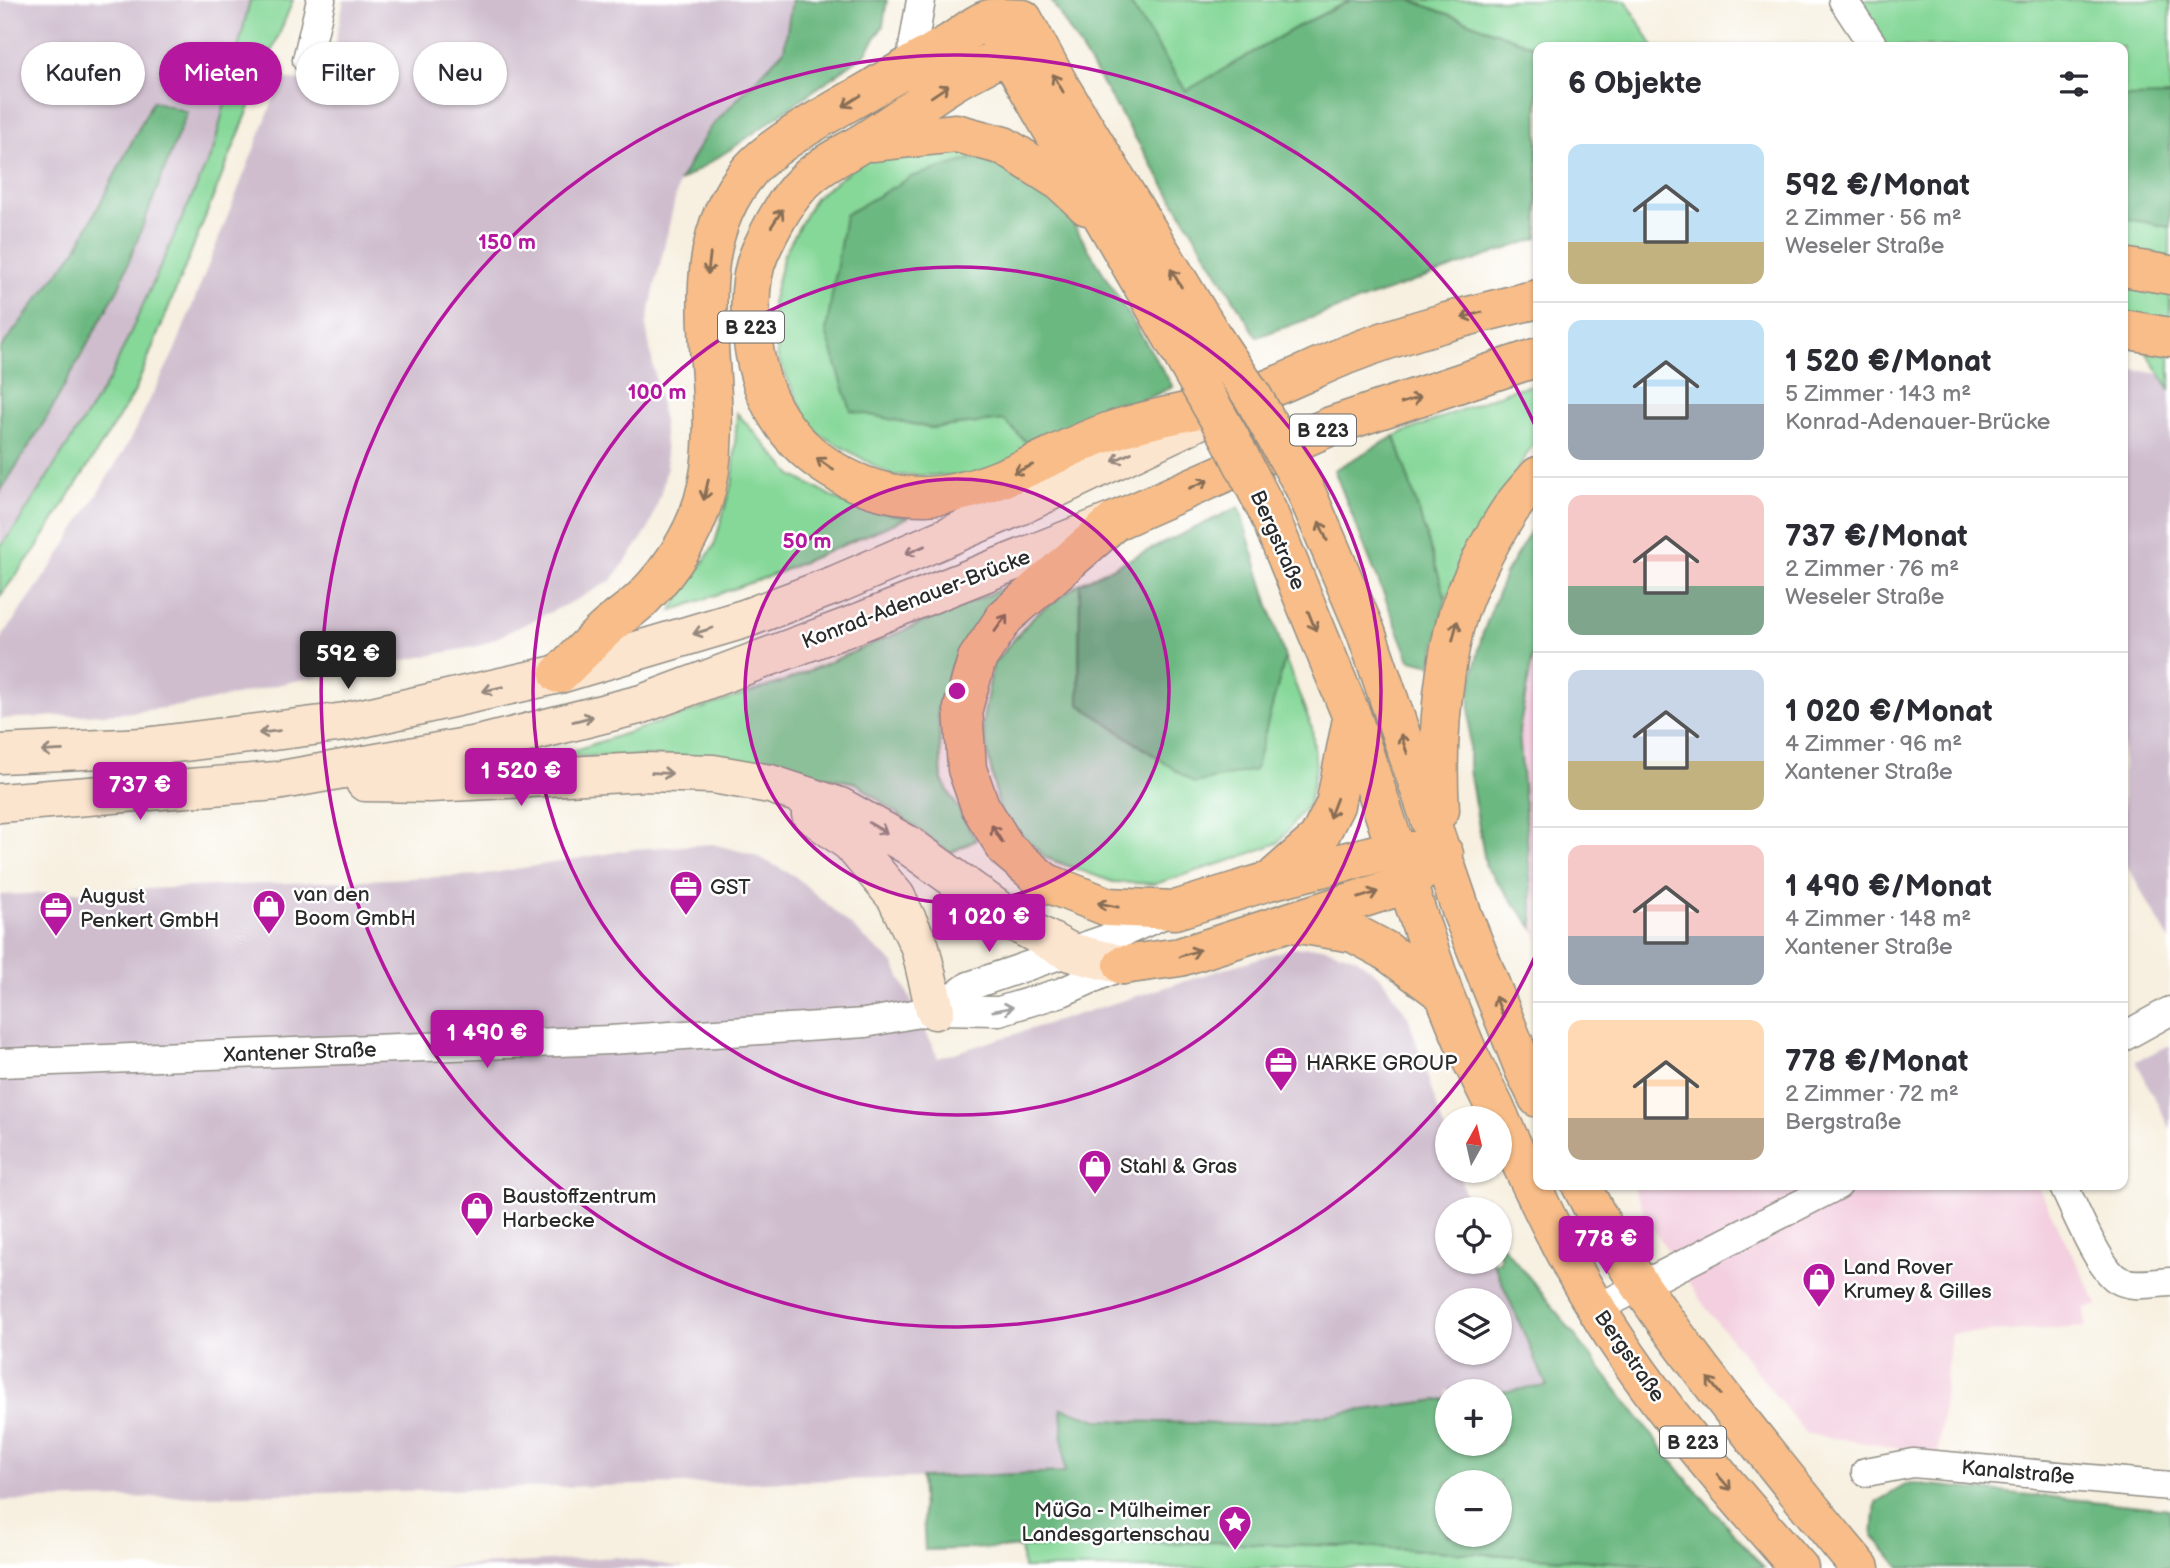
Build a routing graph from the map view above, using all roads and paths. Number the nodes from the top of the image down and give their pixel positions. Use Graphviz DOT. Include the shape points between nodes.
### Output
graph roads {
  1 [pos="321,0"];
  2 [pos="921,0"];
  3 [pos="1843,0"];
  4 [pos="1001,18"];
  5 [pos="311,42"];
  6 [pos="1871,42"];
  7 [pos="910,65"];
  8 [pos="863,143"];
  9 [pos="1109,226"];
  10 [pos="2128,268"];
  11 [pos="2170,275"];
  12 [pos="1533,300"];
  13 [pos="2128,330"];
  14 [pos="2170,337"];
  15 [pos="1195,342"];
  16 [pos="1533,359"];
  17 [pos="1250,396"];
  18 [pos="1533,482"];
  19 [pos="1115,521"];
  20 [pos="559,674"];
  21 [pos="1352,717"];
  22 [pos="0,754"];
  23 [pos="276,781"];
  24 [pos="770,785"];
  25 [pos="0,803"];
  26 [pos="1444,854"];
  27 [pos="1401,866"];
  28 [pos="1269,881"];
  29 [pos="1175,910"];
  30 [pos="1283,922"];
  31 [pos="1070,952"];
  32 [pos="1123,965"];
  33 [pos="1444,995"];
  34 [pos="935,1010"];
  35 [pos="2170,1011"];
  36 [pos="2128,1034"];
  37 [pos="0,1063"];
  38 [pos="1533,1088"];
  39 [pos="1494,1106"];
  40 [pos="1512,1143"];
  41 [pos="1533,1187"];
  42 [pos="1534,1190"];
  43 [pos="1584,1190"];
  44 [pos="1828,1190"];
  45 [pos="2066,1190"];
  46 [pos="2170,1282"];
  47 [pos="1639,1286"];
  48 [pos="1596,1309"];
  49 [pos="1866,1472"];
  50 [pos="2170,1486"];
  51 [pos="1799,1568"];
  52 [pos="1860,1568"];
  1 -- 5 [label="street"];
  2 -- 7 [label="street"];
  3 -- 6 [label="street"];
  4 -- 7 [label="main road"];
  8 -- 4 [label="main road, one-way" via="955,81"];
  4 -- 9 [label="main road, Bergstraße / B 223"];
  15 -- 4 [label="main road, Bergstraße, one-way" via="1062,90"];
  7 -- 20 [label="main road, one-way" via="774,149 732,194 712,242 708,268 714,429 702,504 668,570 644,598"];
  8 -- 9 [label="main road, B 223" via="956,133 1004,146 1061,182"];
  17 -- 8 [label="main road, B 223, one-way" via="1115,429 978,488 927,496 886,493 821,463 775,413 760,381 750,319 752,288 761,248 798,187 828,161"];
  9 -- 15 [label="main road, Bergstraße / B 223"];
  10 -- 11 [label="main road"];
  12 -- 17 [label="main road, Konrad-Adenauer-Brücke / B 223, one-way" via="1472,314 1352,353"];
  13 -- 14 [label="main road"];
  15 -- 21 [label="main road, Bergstraße / B 223, one-way, bridge" via="1230,438 1268,512"];
  26 -- 15 [label="main road, Bergstraße, one-way, bridge" via="1366,632 1304,487 1253,397"];
  19 -- 16 [label="main road, Konrad-Adenauer-Brücke / B 223, one-way" via="1331,426"];
  17 -- 20 [label="main road, Konrad-Adenauer-Brücke, one-way" via="1021,505 835,584 744,619"];
  26 -- 18 [label="main road, one-way" via="1438,776 1454,628 1480,561"];
  23 -- 19 [label="main road, Konrad-Adenauer-Brücke, one-way" via="483,744 642,704"];
  29 -- 19 [label="main road, one-way" via="1108,907 1045,882 1007,850 980,806 967,769 963,708 977,659 1005,617"];
  20 -- 22 [label="main road, Konrad-Adenauer-Brücke, one-way" via="345,722 144,747"];
  21 -- 27 [label="main road, Bergstraße / B 223"];
  21 -- 28 [label="main road, one-way" via="1335,805 1318,839"];
  23 -- 24 [label="main road, one-way" via="430,783 644,772 713,774"];
  23 -- 25 [label="main road"];
  24 -- 31 [label="main road, one-way" via="840,807 908,845 1018,924"];
  24 -- 34 [label="main road" via="851,843 896,897 920,947"];
  26 -- 27 [label="main road"];
  38 -- 26 [label="main road, Bergstraße, one-way" via="1466,923"];
  27 -- 28 [label="main road"];
  30 -- 27 [label="main road, one-way"];
  27 -- 33 [label="main road, Bergstraße / B 223"];
  28 -- 29 [label="main road"];
  29 -- 31 [label="street, Xantener Straße"];
  32 -- 30 [label="main road, one-way" via="1180,957"];
  30 -- 33 [label="main road" via="1353,933 1385,950"];
  31 -- 32 [label="main road"];
  31 -- 34 [label="street, Xantener Straße" via="969,986"];
  34 -- 32 [label="street, Xantener Straße, one-way" via="999,1011 1062,992"];
  33 -- 39 [label="main road, Bergstraße / B 223"];
  34 -- 37 [label="street, Xantener Straße" via="865,1023 717,1034"];
  35 -- 36 [label="street"];
  40 -- 41 [label="main road, Bergstraße / B 223"];
  42 -- 48 [label="main road, Bergstraße / B 223"];
  43 -- 47 [label="main road, B 223"];
  44 -- 47 [label="street"];
  45 -- 46 [label="street" via="2104,1267 2118,1280"];
  47 -- 48 [label="street"];
  52 -- 47 [label="main road, B 223, one-way"];
  48 -- 51 [label="main road, Bergstraße / B 223, one-way" via="1716,1473"];
  49 -- 50 [label="street, Kanalstraße" via="1913,1463"];
}
